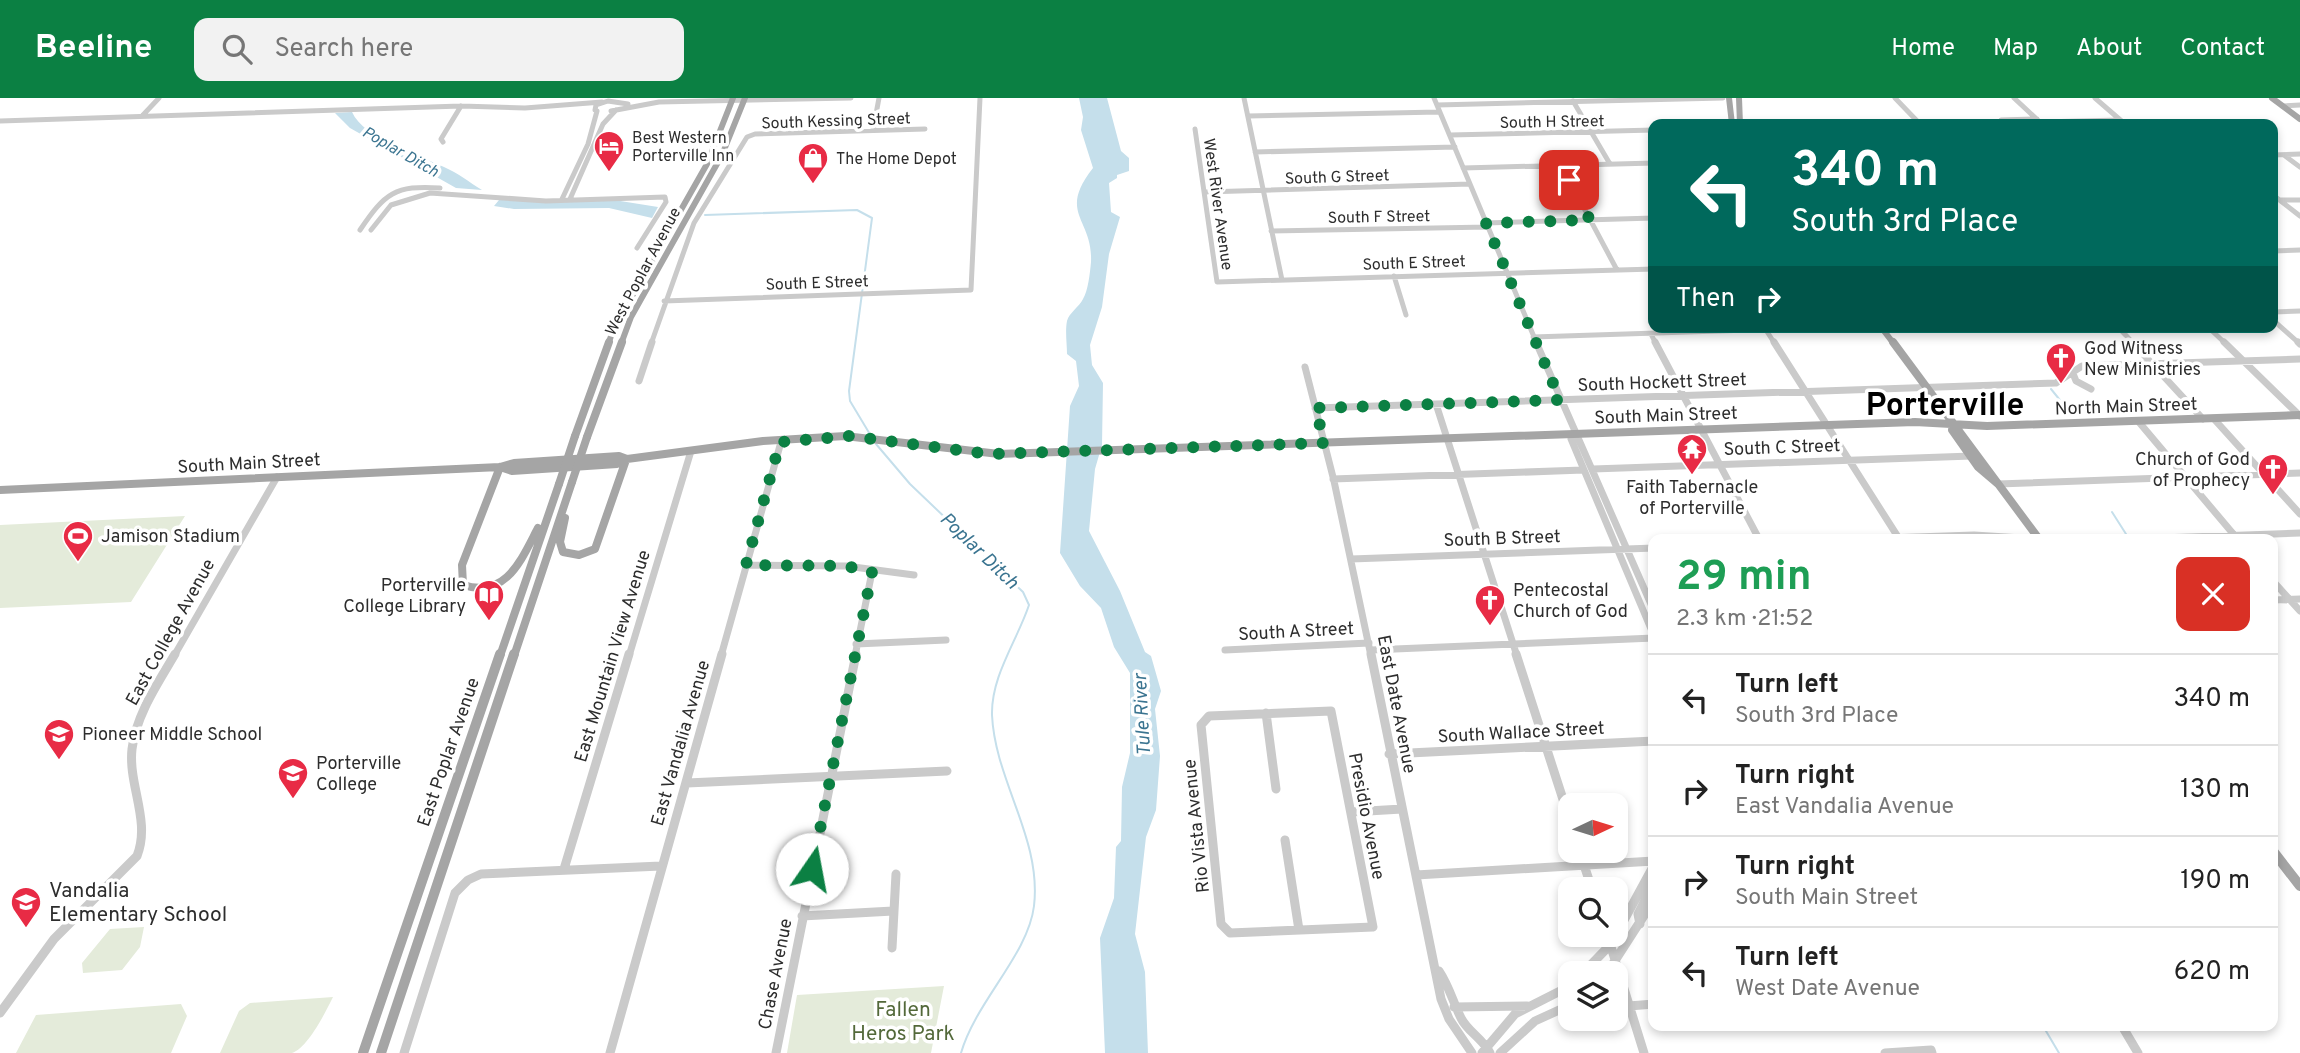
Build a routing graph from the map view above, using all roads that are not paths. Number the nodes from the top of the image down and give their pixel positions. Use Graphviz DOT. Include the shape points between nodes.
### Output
graph roads {
  1 [pos="159,98"];
  2 [pos="392,98"];
  3 [pos="556,98"];
  4 [pos="686,98"];
  5 [pos="851,98"];
  6 [pos="879,98"];
  7 [pos="980,98"];
  8 [pos="1244,98"];
  9 [pos="1434,98"];
  10 [pos="1723,98"];
  11 [pos="1729,98"];
  12 [pos="1739,98"];
  13 [pos="1895,98"];
  14 [pos="2095,98"];
  15 [pos="2272,98"];
  16 [pos="732,99"];
  17 [pos="744,99"];
  18 [pos="2017,99"];
  19 [pos="1572,100"];
  20 [pos="666,102"];
  21 [pos="611,104"];
  22 [pos="2300,105"];
  23 [pos="461,106"];
  24 [pos="2282,106"];
  25 [pos="551,107"];
  26 [pos="385,108"];
  27 [pos="595,108"];
  28 [pos="1438,108"];
  29 [pos="143,115"];
  30 [pos="1248,116"];
  31 [pos="0,119"];
  32 [pos="1731,119"];
  33 [pos="1740,119"];
  34 [pos="1915,119"];
  35 [pos="2037,119"];
  36 [pos="2120,119"];
  37 [pos="2300,119"];
  38 [pos="926,129"];
  39 [pos="1195,129"];
  40 [pos="873,130"];
  41 [pos="1648,130"];
  42 [pos="1592,132"];
  43 [pos="1450,135"];
  44 [pos="443,142"];
  45 [pos="1455,147"];
  46 [pos="1255,152"];
  47 [pos="2300,154"];
  48 [pos="2278,155"];
  49 [pos="2284,155"];
  50 [pos="582,156"];
  51 [pos="589,156"];
  52 [pos="1648,163"];
  53 [pos="1610,164"];
  54 [pos="1561,165"];
  55 [pos="2300,167"];
  56 [pos="1463,168"];
  57 [pos="1470,184"];
  58 [pos="395,190"];
  59 [pos="1263,190"];
  60 [pos="458,192"];
  61 [pos="1205,192"];
  62 [pos="405,198"];
  63 [pos="562,199"];
  64 [pos="570,199"];
  65 [pos="2278,200"];
  66 [pos="2300,200"];
  67 [pos="2278,201"];
  68 [pos="2300,216"];
  69 [pos="368,218"];
  70 [pos="378,218"];
  71 [pos="1648,218"];
  72 [pos="1590,220"];
  73 [pos="1487,225"];
  74 [pos="360,230"];
  75 [pos="371,230"];
  76 [pos="1271,231"];
  77 [pos="637,248"];
  78 [pos="2278,250"];
  79 [pos="2300,250"];
  80 [pos="1648,269"];
  81 [pos="1617,270"];
  82 [pos="1506,273"];
  83 [pos="1394,276"];
  84 [pos="1282,280"];
  85 [pos="1217,282"];
  86 [pos="664,301"];
  87 [pos="2278,312"];
  88 [pos="2300,312"];
  89 [pos="1406,315"];
  90 [pos="2278,324"];
  91 [pos="1680,333"];
  92 [pos="1768,333"];
  93 [pos="1886,333"];
  94 [pos="2124,333"];
  95 [pos="2130,333"];
  96 [pos="2214,333"];
  97 [pos="1651,334"];
  98 [pos="1533,337"];
  99 [pos="2300,344"];
  100 [pos="2298,361"];
  101 [pos="2244,362"];
  102 [pos="2153,364"];
  103 [pos="1305,367"];
  104 [pos="2072,372"];
  105 [pos="639,381"];
  106 [pos="1927,388"];
  107 [pos="2091,389"];
  108 [pos="1804,391"];
  109 [pos="1682,396"];
  110 [pos="1560,400"];
  111 [pos="1436,404"];
  112 [pos="1315,408"];
  113 [pos="2300,416"];
  114 [pos="2203,419"];
  115 [pos="2214,419"];
  116 [pos="2138,421"];
  117 [pos="1953,423"];
  118 [pos="1826,425"];
  119 [pos="1701,429"];
  120 [pos="1575,434"];
  121 [pos="860,437"];
  122 [pos="1447,438"];
  123 [pos="887,440"];
  124 [pos="780,442"];
  125 [pos="1325,443"];
  126 [pos="691,451"];
  127 [pos="1056,452"];
  128 [pos="1972,456"];
  129 [pos="627,459"];
  130 [pos="1848,461"];
  131 [pos="566,463"];
  132 [pos="578,463"];
  133 [pos="1719,465"];
  134 [pos="500,467"];
  135 [pos="1593,469"];
  136 [pos="1583,470"];
  137 [pos="2300,473"];
  138 [pos="1459,475"];
  139 [pos="2264,475"];
  140 [pos="277,477"];
  141 [pos="2185,477"];
  142 [pos="1333,479"];
  143 [pos="572,482"];
  144 [pos="1998,484"];
  145 [pos="0,490"];
  146 [pos="551,505"];
  147 [pos="2300,514"];
  148 [pos="2300,533"];
  149 [pos="1756,534"];
  150 [pos="1896,534"];
  151 [pos="2035,534"];
  152 [pos="2233,534"];
  153 [pos="2278,534"];
  154 [pos="1648,548"];
  155 [pos="1627,549"];
  156 [pos="1616,550"];
  157 [pos="1485,555"];
  158 [pos="1351,559"];
  159 [pos="746,565"];
  160 [pos="872,572"];
  161 [pos="914,575"];
  162 [pos="2278,585"];
  163 [pos="1648,597"];
  164 [pos="2296,599"];
  165 [pos="2278,600"];
  166 [pos="2300,611"];
  167 [pos="1648,623"];
  168 [pos="1648,637"];
  169 [pos="946,640"];
  170 [pos="856,643"];
  171 [pos="1513,644"];
  172 [pos="1370,646"];
  173 [pos="1225,650"];
  174 [pos="1266,713"];
  175 [pos="1648,741"];
  176 [pos="1546,747"];
  177 [pos="1389,754"];
  178 [pos="947,771"];
  179 [pos="831,775"];
  180 [pos="687,783"];
  181 [pos="1276,789"];
  182 [pos="1561,793"];
  183 [pos="1402,809"];
  184 [pos="1351,812"];
  185 [pos="1284,839"];
  186 [pos="2278,857"];
  187 [pos="1584,865"];
  188 [pos="662,866"];
  189 [pos="564,869"];
  190 [pos="1648,871"];
  191 [pos="896,874"];
  192 [pos="1416,875"];
  193 [pos="1588,877"];
  194 [pos="1648,880"];
  195 [pos="1648,886"];
  196 [pos="2300,886"];
  197 [pos="1628,910"];
  198 [pos="1648,910"];
  199 [pos="893,911"];
  200 [pos="803,916"];
  201 [pos="1640,924"];
  202 [pos="1299,930"];
  203 [pos="1603,947"];
  204 [pos="1612,947"];
  205 [pos="892,948"];
  206 [pos="1617,960"];
  207 [pos="1592,961"];
  208 [pos="1438,971"];
  209 [pos="1558,992"];
  210 [pos="1648,1004"];
  211 [pos="1531,1006"];
  212 [pos="1629,1006"];
  213 [pos="1454,1007"];
  214 [pos="1558,1010"];
  215 [pos="0,1013"];
  216 [pos="2125,1031"];
  217 [pos="1468,1042"];
  218 [pos="1486,1051"];
  219 [pos="1931,1052"];
  220 [pos="363,1053"];
  221 [pos="381,1053"];
  222 [pos="404,1053"];
  223 [pos="610,1053"];
  224 [pos="776,1053"];
  225 [pos="1472,1053"];
  226 [pos="1500,1053"];
  227 [pos="1644,1053"];
  228 [pos="1885,1053"];
  229 [pos="2138,1053"];
  1 -- 29 [label="street"];
  2 -- 26 [label="street"];
  3 -- 25 [label="street"];
  4 -- 20 [label="street"];
  4 -- 21 [label="street"];
  5 -- 17 [label="street"];
  6 -- 40 [label="street"];
  7 -- 86 [label="street, South E Street" via="971,290"];
  8 -- 30 [label="street"];
  9 -- 28 [label="street"];
  10 -- 19 [label="street"];
  11 -- 32 [label="main road"];
  12 -- 33 [label="main road"];
  13 -- 34 [label="street"];
  14 -- 36 [label="street"];
  15 -- 24 [label="main road"];
  16 -- 17 [label="street"];
  16 -- 20 [label="street"];
  16 -- 131 [label="main road, West Poplar Avenue, bridge" via="706,163 615,326"];
  17 -- 132 [label="main road, West Poplar Avenue, bridge" via="722,155 634,310"];
  18 -- 35 [label="street"];
  19 -- 28 [label="street"];
  19 -- 42 [label="street"];
  20 -- 21 [label="street"];
  21 -- 27 [label="street"];
  21 -- 27 [label="street"];
  21 -- 51 [label="street"];
  22 -- 24 [label="street"];
  23 -- 25 [label="street"];
  23 -- 26 [label="street"];
  23 -- 44 [label="street"];
  24 -- 37 [label="main road"];
  25 -- 27 [label="street"];
  26 -- 29 [label="street"];
  27 -- 50 [label="street"];
  28 -- 30 [label="street"];
  28 -- 43 [label="street"];
  29 -- 31 [label="street"];
  30 -- 46 [label="street"];
  38 -- 40 [label="street, South Kessing Street"];
  39 -- 61 [label="street, West River Avenue"];
  40 -- 86 [label="street, South Kessing Street" via="747,137 694,223"];
  41 -- 42 [label="street, South H Street"];
  42 -- 43 [label="street, South H Street"];
  42 -- 53 [label="street"];
  43 -- 45 [label="street"];
  45 -- 46 [label="street"];
  45 -- 56 [label="street"];
  46 -- 59 [label="street"];
  47 -- 49 [label="street"];
  48 -- 49 [label="street"];
  49 -- 55 [label="street"];
  50 -- 51 [label="street"];
  50 -- 63 [label="street"];
  51 -- 64 [label="street"];
  52 -- 53 [label="street"];
  53 -- 54 [label="street"];
  54 -- 56 [label="street"];
  54 -- 72 [label="street"];
  56 -- 57 [label="street"];
  57 -- 59 [label="street, South G Street"];
  57 -- 73 [label="street"];
  58 -- 60 [label="street" via="413,186"];
  58 -- 62 [label="street"];
  58 -- 69 [label="street" via="382,197"];
  59 -- 61 [label="street, South G Street"];
  59 -- 76 [label="street"];
  60 -- 62 [label="street"];
  60 -- 63 [label="street"];
  61 -- 85 [label="street, West River Avenue"];
  62 -- 70 [label="street"];
  63 -- 64 [label="street"];
  64 -- 77 [label="street" via="665,197"];
  65 -- 66 [label="street"];
  67 -- 68 [label="street"];
  69 -- 70 [label="street"];
  69 -- 74 [label="street"];
  70 -- 75 [label="street"];
  71 -- 72 [label="street, South F Street"];
  72 -- 73 [label="street, South F Street"];
  72 -- 81 [label="street"];
  73 -- 76 [label="street, South F Street"];
  73 -- 82 [label="street"];
  76 -- 84 [label="street"];
  78 -- 79 [label="street"];
  80 -- 81 [label="street, South E Street"];
  81 -- 82 [label="street, South E Street"];
  82 -- 83 [label="street, South E Street"];
  82 -- 98 [label="street"];
  83 -- 84 [label="street, South E Street"];
  83 -- 89 [label="street"];
  84 -- 85 [label="street, South E Street"];
  86 -- 105 [label="street"];
  87 -- 88 [label="street"];
  90 -- 99 [label="street"];
  91 -- 97 [label="street"];
  92 -- 108 [label="street"];
  93 -- 106 [label="main road"];
  94 -- 102 [label="street"];
  95 -- 102 [label="street" via="2155,359"];
  96 -- 101 [label="street"];
  97 -- 98 [label="street"];
  97 -- 109 [label="street"];
  98 -- 110 [label="street"];
  100 -- 101 [label="street, South Hockett Street"];
  101 -- 102 [label="street, South Hockett Street"];
  101 -- 113 [label="street"];
  102 -- 104 [label="street, South Hockett Street" via="2082,366"];
  102 -- 114 [label="street"];
  103 -- 112 [label="street, East Date Avenue"];
  104 -- 106 [label="street, South Hockett Street" via="2056,383"];
  104 -- 107 [label="street" via="2076,381"];
  106 -- 108 [label="street, South Hockett Street"];
  106 -- 117 [label="main road"];
  108 -- 109 [label="street, South Hockett Street"];
  108 -- 118 [label="street"];
  109 -- 110 [label="street, South Hockett Street"];
  109 -- 119 [label="street"];
  110 -- 111 [label="street, South Hockett Street"];
  110 -- 120 [label="street"];
  111 -- 112 [label="street, South Hockett Street"];
  111 -- 122 [label="street"];
  112 -- 125 [label="street, East Date Avenue"];
  113 -- 115 [label="main road, North Main Street"];
  114 -- 115 [label="main road, North Main Street"];
  114 -- 116 [label="main road, North Main Street"];
  115 -- 139 [label="street"];
  116 -- 117 [label="main road, North Main Street"];
  116 -- 141 [label="street"];
  117 -- 118 [label="main road, South Main Street"];
  117 -- 128 [label="main road" via="1952,430"];
  117 -- 144 [label="main road"];
  118 -- 119 [label="main road, South Main Street"];
  118 -- 130 [label="street"];
  119 -- 120 [label="main road, South Main Street"];
  119 -- 133 [label="street"];
  120 -- 122 [label="main road, South Main Street"];
  120 -- 135 [label="street"];
  120 -- 136 [label="street" via="1571,439"];
  121 -- 123 [label="main road, South Main Street"];
  121 -- 124 [label="main road, South Main Street"];
  122 -- 125 [label="main road, South Main Street"];
  122 -- 138 [label="street"];
  123 -- 127 [label="main road, South Main Street" via="962,453"];
  124 -- 126 [label="main road, South Main Street"];
  124 -- 159 [label="street, East Vandalia Avenue"];
  125 -- 127 [label="main road, South Main Street"];
  125 -- 142 [label="street, East Date Avenue"];
  126 -- 129 [label="main road, South Main Street"];
  126 -- 189 [label="street, East Mountain View Avenue"];
  128 -- 130 [label="street, South C Street"];
  128 -- 144 [label="main road" via="1989,480"];
  129 -- 134 [label="main road, South Main Street" via="617,464 512,471"];
  129 -- 143 [label="main road" via="599,542 591,552 575,556 560,547"];
  130 -- 133 [label="street, South C Street"];
  130 -- 150 [label="street"];
  131 -- 146 [label="main road, East Poplar Avenue, bridge"];
  132 -- 143 [label="main road, East Poplar Avenue, bridge"];
  133 -- 135 [label="street, South C Street"];
  133 -- 149 [label="street"];
  134 -- 140 [label="main road, South Main Street"];
  134 -- 146 [label="main road" via="462,565 463,585 485,589 509,577"];
  135 -- 155 [label="street"];
  136 -- 138 [label="street"];
  136 -- 156 [label="street"];
  137 -- 139 [label="street"];
  138 -- 142 [label="street"];
  138 -- 157 [label="street"];
  139 -- 141 [label="street"];
  139 -- 147 [label="street"];
  140 -- 145 [label="main road, South Main Street"];
  140 -- 215 [label="street, East College Avenue" via="136,726 132,772 143,841 136,856 54,939"];
  141 -- 144 [label="street"];
  141 -- 152 [label="street"];
  142 -- 158 [label="street, East Date Avenue"];
  143 -- 221 [label="main road, East Poplar Avenue"];
  144 -- 151 [label="main road"];
  146 -- 220 [label="main road, East Poplar Avenue"];
  148 -- 153 [label="street"];
  154 -- 155 [label="street, South B Street"];
  155 -- 156 [label="street, South B Street"];
  155 -- 163 [label="street"];
  156 -- 157 [label="street, South B Street"];
  156 -- 167 [label="street"];
  157 -- 158 [label="street, South B Street"];
  157 -- 171 [label="street"];
  158 -- 172 [label="street, East Date Avenue"];
  159 -- 160 [label="street" via="846,566"];
  159 -- 180 [label="street, East Vandalia Avenue"];
  160 -- 161 [label="street"];
  160 -- 170 [label="street, Chase Avenue"];
  162 -- 164 [label="street"];
  164 -- 165 [label="street"];
  164 -- 166 [label="street"];
  168 -- 171 [label="street, South A Street"];
  169 -- 170 [label="street"];
  170 -- 179 [label="street, Chase Avenue"];
  171 -- 172 [label="street, South A Street"];
  171 -- 176 [label="street"];
  172 -- 173 [label="street, South A Street"];
  172 -- 177 [label="street, East Date Avenue"];
  174 -- 181 [label="street"];
  174 -- 184 [label="street, Presidio Avenue" via="1331,711"];
  174 -- 202 [label="street, Rio Vista Avenue" via="1209,716 1201,725 1222,924 1236,934"];
  175 -- 176 [label="street, South Wallace Street"];
  176 -- 177 [label="street, South Wallace Street"];
  176 -- 182 [label="street"];
  177 -- 183 [label="street, East Date Avenue"];
  178 -- 179 [label="street"];
  179 -- 180 [label="street"];
  179 -- 200 [label="street, Chase Avenue"];
  180 -- 188 [label="street, East Vandalia Avenue"];
  183 -- 184 [label="street"];
  183 -- 192 [label="street, East Date Avenue"];
  184 -- 202 [label="street, Presidio Avenue" via="1373,927"];
  185 -- 202 [label="street"];
  186 -- 196 [label="main road"];
  187 -- 190 [label="street"];
  187 -- 192 [label="street"];
  187 -- 193 [label="street"];
  188 -- 189 [label="street"];
  188 -- 223 [label="street, East Vandalia Avenue"];
  189 -- 222 [label="street" via="481,874 454,893"];
  191 -- 199 [label="street"];
  192 -- 208 [label="street, East Date Avenue"];
  194 -- 197 [label="street"];
  195 -- 201 [label="street" via="1638,914"];
  198 -- 201 [label="street"];
  199 -- 200 [label="street"];
  199 -- 205 [label="street"];
  200 -- 224 [label="street, Chase Avenue"];
  201 -- 206 [label="street"];
  203 -- 207 [label="street"];
  204 -- 206 [label="street"];
  206 -- 212 [label="street"];
  208 -- 213 [label="street, East Date Avenue" via="1448,984"];
  208 -- 217 [label="street, East Date Avenue" via="1444,1007"];
  209 -- 211 [label="street"];
  210 -- 212 [label="street"];
  211 -- 213 [label="street"];
  211 -- 218 [label="street" via="1502,1026"];
  212 -- 227 [label="street"];
  213 -- 218 [label="street, East Date Avenue" via="1483,1040"];
  214 -- 226 [label="street" via="1535,1021"];
  216 -- 229 [label="street"];
  217 -- 218 [label="street"];
  217 -- 225 [label="street, East Date Avenue"];
  219 -- 228 [label="street"];
}
